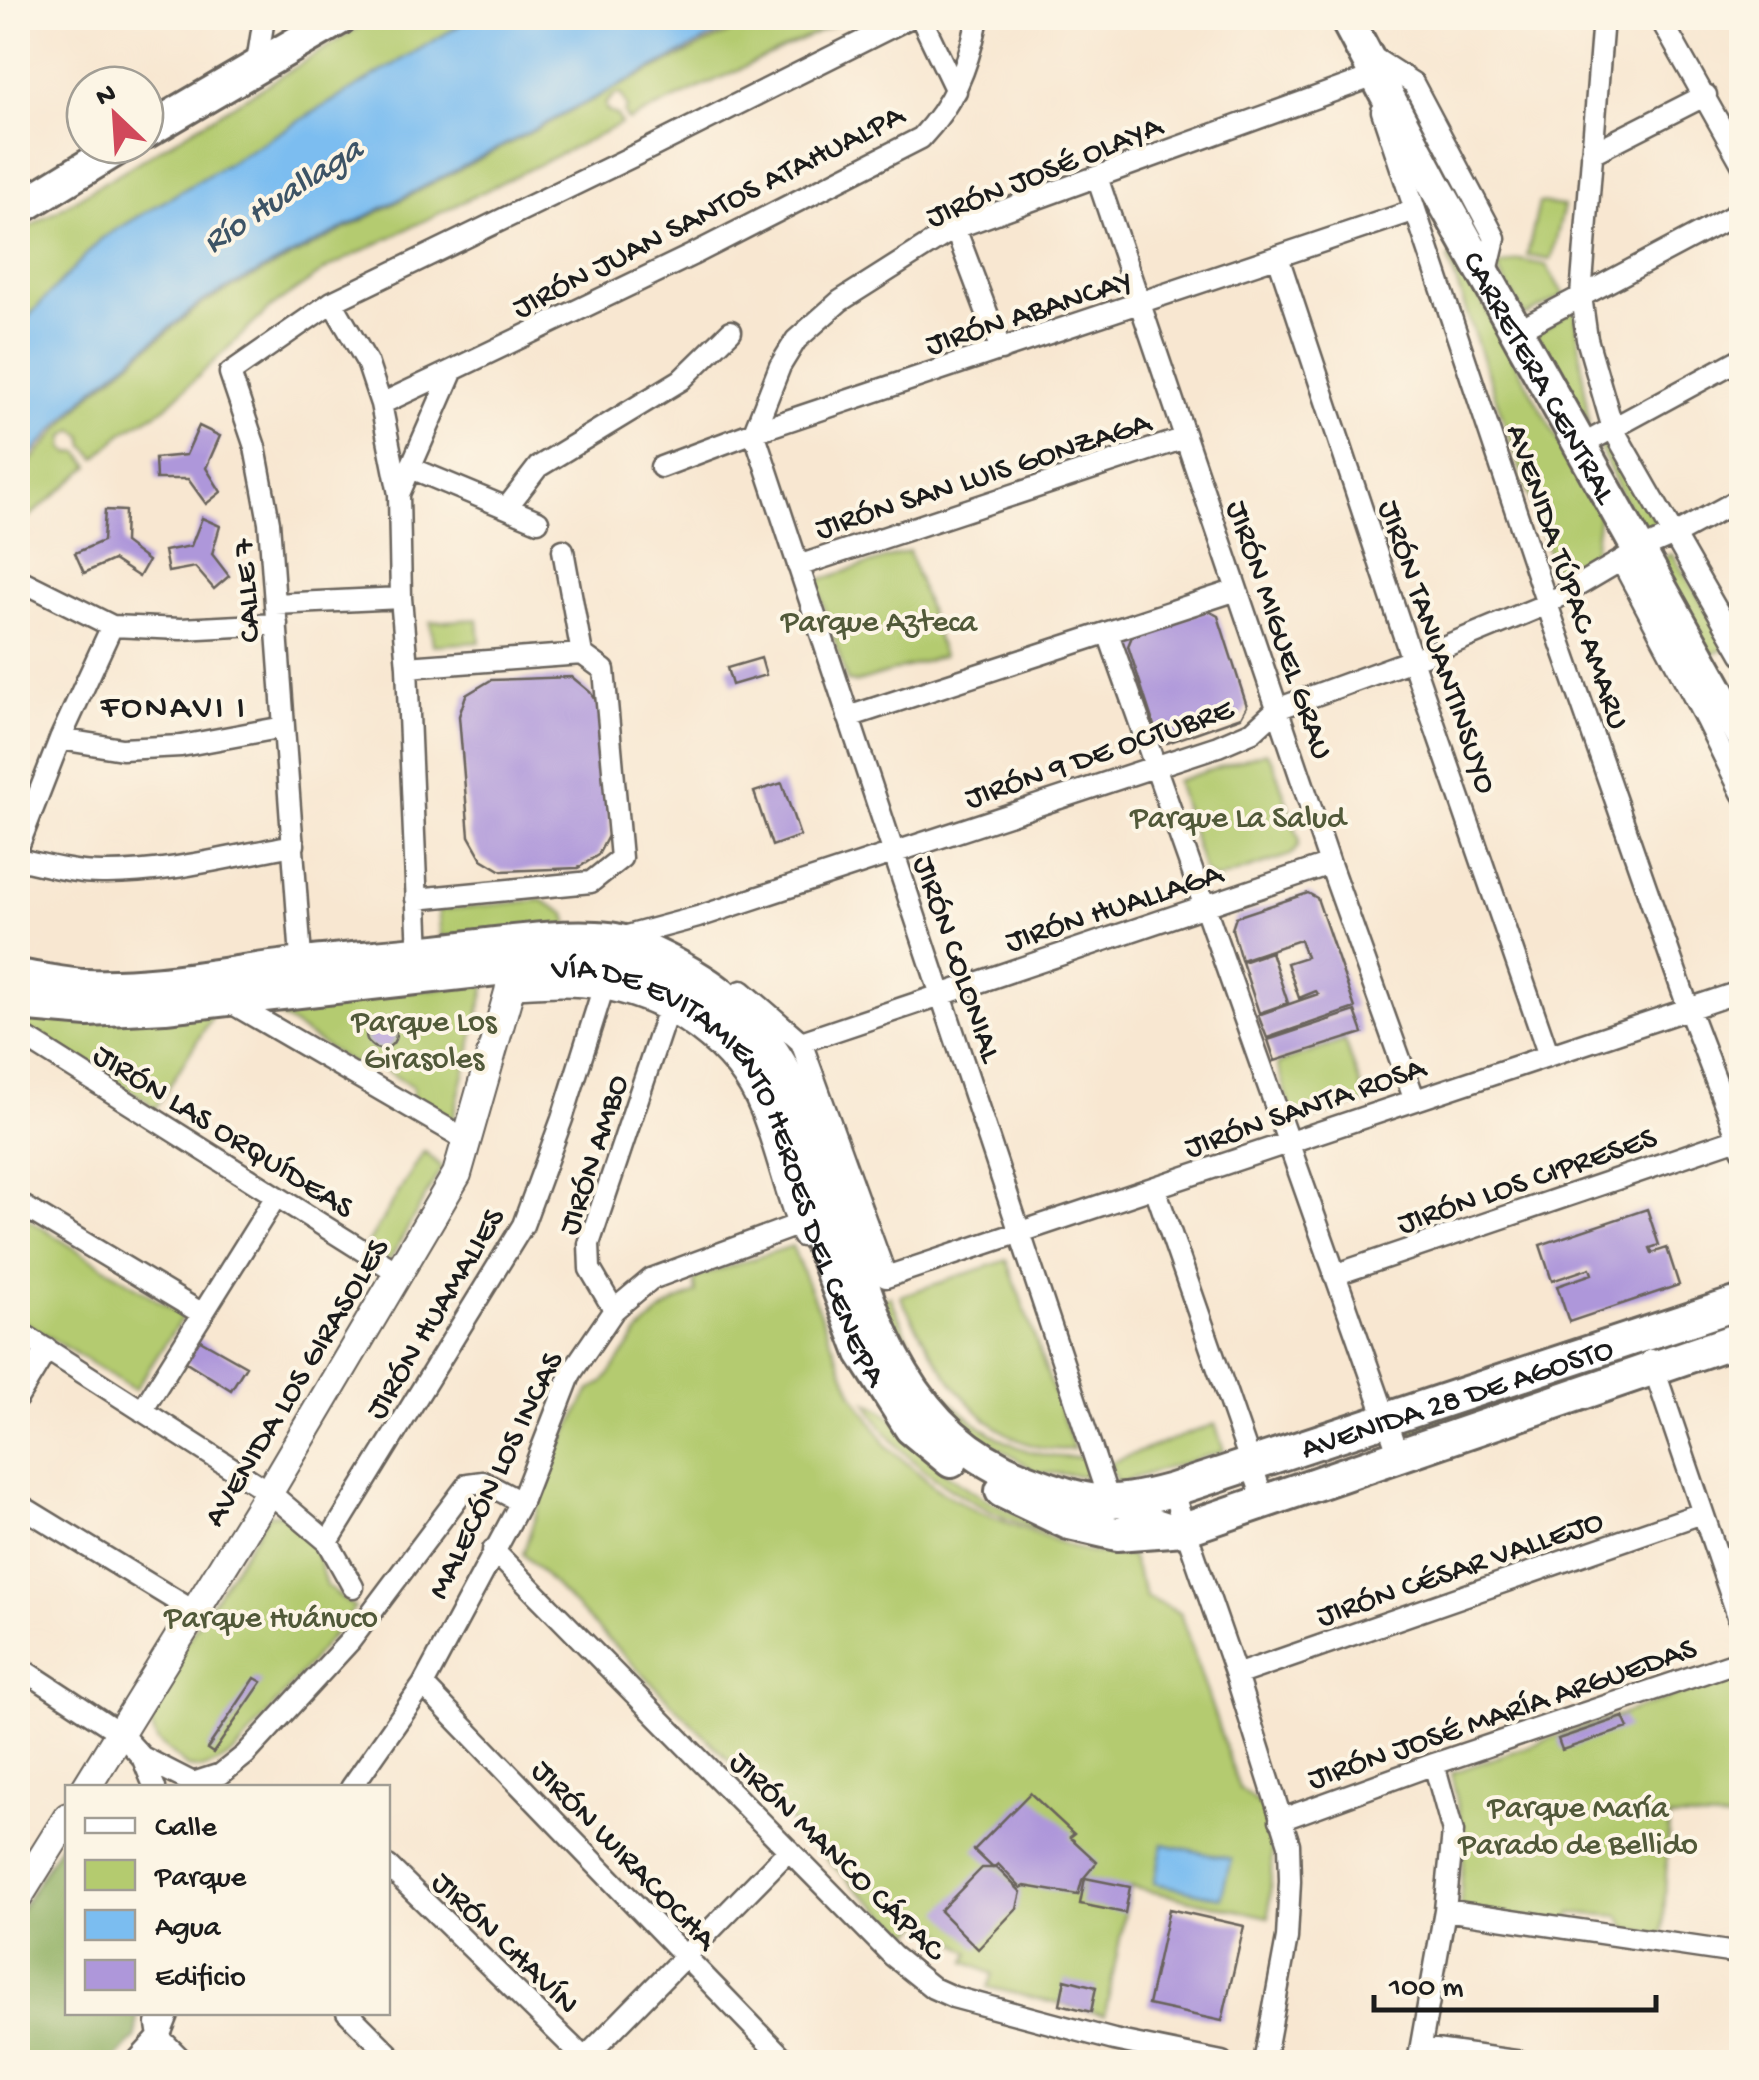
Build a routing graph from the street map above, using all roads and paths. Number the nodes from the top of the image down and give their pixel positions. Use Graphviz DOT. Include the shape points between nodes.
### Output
graph roads {
  1 [pos="264,18"];
  2 [pos="340,18"];
  3 [pos="908,18"];
  4 [pos="921,18"];
  5 [pos="975,18"];
  6 [pos="1346,18"];
  7 [pos="1603,18"];
  8 [pos="1660,18"];
  9 [pos="1367,64"];
  10 [pos="256,69"];
  11 [pos="956,91"];
  12 [pos="1706,95"];
  13 [pos="165,121"];
  14 [pos="1592,154"];
  15 [pos="1742,164"];
  16 [pos="90,165"];
  17 [pos="1097,177"];
  18 [pos="18,209"];
  19 [pos="1413,211"];
  20 [pos="1742,211"];
  21 [pos="956,228"];
  22 [pos="1278,256"];
  23 [pos="1581,296"];
  24 [pos="332,302"];
  25 [pos="1138,305"];
  26 [pos="1516,331"];
  27 [pos="731,332"];
  28 [pos="1001,350"];
  29 [pos="1742,358"];
  30 [pos="454,370"];
  31 [pos="381,404"];
  32 [pos="1613,429"];
  33 [pos="754,432"];
  34 [pos="1185,438"];
  35 [pos="1582,445"];
  36 [pos="662,467"];
  37 [pos="411,468"];
  38 [pos="399,494"];
  39 [pos="1742,498"];
  40 [pos="508,506"];
  41 [pos="538,521"];
  42 [pos="1674,535"];
  43 [pos="563,550"];
  44 [pos="1629,556"];
  45 [pos="798,566"];
  46 [pos="18,579"];
  47 [pos="1238,590"];
  48 [pos="401,598"];
  49 [pos="1547,604"];
  50 [pos="276,614"];
  51 [pos="112,626"];
  52 [pos="1108,632"];
  53 [pos="1740,649"];
  54 [pos="582,654"];
  55 [pos="1412,660"];
  56 [pos="407,667"];
  57 [pos="1277,709"];
  58 [pos="848,717"];
  59 [pos="284,727"];
  60 [pos="1742,734"];
  61 [pos="60,739"];
  62 [pos="1156,765"];
  63 [pos="1742,794"];
  64 [pos="294,845"];
  65 [pos="18,846"];
  66 [pos="893,853"];
  67 [pos="18,859"];
  68 [pos="1330,864"];
  69 [pos="416,898"];
  70 [pos="1204,906"];
  71 [pos="613,939"];
  72 [pos="418,954"];
  73 [pos="512,966"];
  74 [pos="18,976"];
  75 [pos="302,976"];
  76 [pos="603,989"];
  77 [pos="1742,990"];
  78 [pos="742,991"];
  79 [pos="940,993"];
  80 [pos="222,998"];
  81 [pos="18,1004"];
  82 [pos="1689,1010"];
  83 [pos="667,1012"];
  84 [pos="18,1033"];
  85 [pos="801,1042"];
  86 [pos="1548,1053"];
  87 [pos="1414,1098"];
  88 [pos="467,1140"];
  89 [pos="1288,1142"];
  90 [pos="1740,1144"];
  91 [pos="1155,1188"];
  92 [pos="275,1198"];
  93 [pos="18,1203"];
  94 [pos="798,1225"];
  95 [pos="1020,1232"];
  96 [pos="400,1274"];
  97 [pos="1334,1275"];
  98 [pos="1742,1302"];
  99 [pos="614,1310"];
  100 [pos="202,1313"];
  101 [pos="18,1331"];
  102 [pos="1642,1336"];
  103 [pos="1742,1338"];
  104 [pos="47,1349"];
  105 [pos="1654,1368"];
  106 [pos="18,1397"];
  107 [pos="896,1406"];
  108 [pos="142,1411"];
  109 [pos="1386,1419"];
  110 [pos="1398,1455"];
  111 [pos="1251,1464"];
  112 [pos="1172,1490"];
  113 [pos="269,1492"];
  114 [pos="1264,1501"];
  115 [pos="520,1502"];
  116 [pos="18,1504"];
  117 [pos="1110,1504"];
  118 [pos="1702,1512"];
  119 [pos="1184,1529"];
  120 [pos="328,1542"];
  121 [pos="493,1550"];
  122 [pos="353,1587"];
  123 [pos="195,1612"];
  124 [pos="1742,1628"];
  125 [pos="1742,1660"];
  126 [pos="18,1666"];
  127 [pos="1236,1676"];
  128 [pos="423,1685"];
  129 [pos="120,1733"];
  130 [pos="142,1757"];
  131 [pos="1434,1764"];
  132 [pos="88,1785"];
  133 [pos="154,1785"];
  134 [pos="352,1785"];
  135 [pos="1280,1820"];
  136 [pos="65,1822"];
  137 [pos="789,1850"];
  138 [pos="390,1868"];
  139 [pos="18,1897"];
  140 [pos="1445,1910"];
  141 [pos="1742,1954"];
  142 [pos="686,1957"];
  143 [pos="156,2015"];
  144 [pos="169,2015"];
  145 [pos="350,2015"];
  146 [pos="159,2036"];
  147 [pos="1114,2040"];
  148 [pos="1419,2055"];
  149 [pos="583,2061"];
  150 [pos="781,2061"];
  151 [pos="136,2062"];
  152 [pos="184,2062"];
  153 [pos="397,2062"];
  154 [pos="1110,2062"];
  155 [pos="1222,2062"];
  156 [pos="1264,2062"];
  157 [pos="1522,2062"];
  1 -- 10 [label="street"];
  2 -- 10 [label="main road"];
  3 -- 24 [label="street"];
  4 -- 11 [label="street"];
  5 -- 11 [label="street, JIRÓN JUAN SANTOS ATAHUALPA" via="969,61"];
  6 -- 9 [label="main road, CARRETERA CENTRAL"];
  7 -- 14 [label="street"];
  8 -- 12 [label="street"];
  9 -- 17 [label="street, JIRÓN JOSÉ OLAYA"];
  9 -- 19 [label="street, AVENIDA TÚPAC AMARU"];
  9 -- 26 [label="main road, CARRETERA CENTRAL"];
  10 -- 13 [label="main road"];
  11 -- 30 [label="street, JIRÓN JUAN SANTOS ATAHUALPA" via="921,138"];
  12 -- 14 [label="street"];
  12 -- 15 [label="street"];
  14 -- 23 [label="street"];
  16 -- 18 [label="main road"];
  17 -- 21 [label="street, JIRÓN JOSÉ OLAYA"];
  17 -- 25 [label="street, JIRÓN MIGUEL GRAU"];
  19 -- 22 [label="street, JIRÓN ABANCAY"];
  19 -- 49 [label="street, AVENIDA TÚPAC AMARU"];
  20 -- 23 [label="street"];
  21 -- 28 [label="street"];
  21 -- 33 [label="street, JIRÓN JOSÉ OLAYA" via="840,301 796,340"];
  22 -- 25 [label="street, JIRÓN ABANCAY"];
  22 -- 55 [label="street, JIRÓN TANUANTINSUYO"];
  23 -- 26 [label="street"];
  23 -- 32 [label="street"];
  24 -- 31 [label="street" via="367,362"];
  24 -- 50 [label="street, CALLE 7" via="230,373 256,447"];
  25 -- 28 [label="street, JIRÓN ABANCAY"];
  25 -- 34 [label="street, JIRÓN MIGUEL GRAU"];
  26 -- 35 [label="main road, CARRETERA CENTRAL"];
  27 -- 40 [label="street" via="681,380 538,467"];
  28 -- 33 [label="street, JIRÓN ABANCAY"];
  29 -- 32 [label="street"];
  30 -- 31 [label="street, JIRÓN JUAN SANTOS ATAHUALPA"];
  30 -- 37 [label="street"];
  31 -- 38 [label="street"];
  32 -- 35 [label="street"];
  32 -- 42 [label="street"];
  33 -- 36 [label="street, JIRÓN ABANCAY"];
  33 -- 45 [label="street, JIRÓN COLONIAL"];
  34 -- 45 [label="street, JIRÓN SAN LUIS GONZAGA"];
  34 -- 47 [label="street, JIRÓN MIGUEL GRAU"];
  35 -- 44 [label="main road, CARRETERA CENTRAL"];
  37 -- 38 [label="street"];
  37 -- 40 [label="street"];
  38 -- 48 [label="street"];
  39 -- 42 [label="street"];
  40 -- 41 [label="street"];
  42 -- 44 [label="street"];
  42 -- 53 [label="street"];
  43 -- 54 [label="street"];
  44 -- 49 [label="street, JIRÓN 9 DE OCTUBRE"];
  44 -- 60 [label="main road, CARRETERA CENTRAL"];
  44 -- 63 [label="street"];
  45 -- 58 [label="street, JIRÓN COLONIAL"];
  46 -- 51 [label="street"];
  47 -- 52 [label="street"];
  47 -- 57 [label="street, JIRÓN MIGUEL GRAU"];
  48 -- 50 [label="street"];
  48 -- 56 [label="street"];
  49 -- 55 [label="street, JIRÓN 9 DE OCTUBRE"];
  49 -- 82 [label="street, AVENIDA TÚPAC AMARU"];
  50 -- 51 [label="street" via="181,629"];
  50 -- 59 [label="street, CALLE 7"];
  51 -- 61 [label="street"];
  52 -- 58 [label="street"];
  52 -- 62 [label="street"];
  54 -- 56 [label="street"];
  54 -- 69 [label="street" via="604,670 620,858 592,882"];
  55 -- 57 [label="street, JIRÓN 9 DE OCTUBRE"];
  55 -- 86 [label="street, JIRÓN TANUANTINSUYO"];
  56 -- 69 [label="street"];
  57 -- 62 [label="street, JIRÓN 9 DE OCTUBRE" via="1236,738"];
  57 -- 68 [label="street, JIRÓN MIGUEL GRAU"];
  58 -- 66 [label="street, JIRÓN COLONIAL"];
  59 -- 61 [label="street" via="122,750"];
  59 -- 64 [label="street, CALLE 7"];
  61 -- 65 [label="street"];
  62 -- 66 [label="street, JIRÓN 9 DE OCTUBRE"];
  62 -- 70 [label="street"];
  64 -- 67 [label="street" via="118,872 62,870"];
  64 -- 75 [label="street, CALLE 7"];
  66 -- 71 [label="street, JIRÓN 9 DE OCTUBRE"];
  66 -- 79 [label="street, JIRÓN COLONIAL"];
  68 -- 70 [label="street, JIRÓN HUALLAGA"];
  68 -- 87 [label="street, JIRÓN MIGUEL GRAU"];
  69 -- 72 [label="street"];
  70 -- 79 [label="street, JIRÓN HUALLAGA"];
  70 -- 89 [label="street"];
  71 -- 73 [label="main road, VÍA DE EVITAMIENTO HEROES DEL CENEPA"];
  71 -- 117 [label="main road, VÍA DE EVITAMIENTO HEROES DEL CENEPA" via="724,996 765,1039 800,1101 886,1345 928,1412 1010,1474"];
  72 -- 73 [label="main road, VÍA DE EVITAMIENTO HEROES DEL CENEPA"];
  72 -- 75 [label="main road, VÍA DE EVITAMIENTO HEROES DEL CENEPA"];
  73 -- 75 [label="main road, VÍA DE EVITAMIENTO HEROES DEL CENEPA"];
  73 -- 76 [label="street" via="558,984"];
  73 -- 88 [label="main road, AVENIDA LOS GIRASOLES"];
  73 -- 107 [label="main road, VÍA DE EVITAMIENTO HEROES DEL CENEPA" via="596,966 644,980 694,1006 746,1051 778,1110 863,1353"];
  74 -- 75 [label="main road, VÍA DE EVITAMIENTO HEROES DEL CENEPA" via="83,986"];
  75 -- 80 [label="main road, VÍA DE EVITAMIENTO HEROES DEL CENEPA"];
  76 -- 83 [label="street"];
  76 -- 120 [label="street, JIRÓN HUAMALIES" via="524,1225"];
  77 -- 82 [label="street, JIRÓN SANTA ROSA"];
  78 -- 85 [label="street"];
  79 -- 85 [label="street, JIRÓN HUALLAGA"];
  79 -- 95 [label="street, JIRÓN COLONIAL"];
  80 -- 81 [label="main road, VÍA DE EVITAMIENTO HEROES DEL CENEPA" via="88,1010"];
  80 -- 88 [label="street"];
  82 -- 86 [label="street, JIRÓN SANTA ROSA"];
  82 -- 90 [label="street, AVENIDA TÚPAC AMARU"];
  83 -- 94 [label="street" via="726,1057 760,1107"];
  83 -- 99 [label="street, JIRÓN AMBO" via="590,1244 590,1269"];
  84 -- 92 [label="street, JIRÓN LAS ORQUÍDEAS"];
  85 -- 95 [label="street, JIRÓN SANTA ROSA" via="886,1277"];
  86 -- 87 [label="street, JIRÓN SANTA ROSA"];
  87 -- 89 [label="street, JIRÓN SANTA ROSA"];
  88 -- 96 [label="main road, AVENIDA LOS GIRASOLES" via="456,1174"];
  89 -- 91 [label="street, JIRÓN SANTA ROSA"];
  89 -- 97 [label="street"];
  90 -- 97 [label="street, JIRÓN LOS CIPRESES"];
  91 -- 95 [label="street, JIRÓN SANTA ROSA"];
  91 -- 111 [label="street"];
  92 -- 96 [label="street, JIRÓN LAS ORQUÍDEAS"];
  92 -- 100 [label="street"];
  93 -- 100 [label="street"];
  94 -- 99 [label="street, MALECÓN LOS INCAS" via="651,1278"];
  94 -- 107 [label="street" via="868,1384"];
  95 -- 117 [label="street, JIRÓN COLONIAL"];
  96 -- 113 [label="main road, AVENIDA LOS GIRASOLES"];
  97 -- 109 [label="street"];
  98 -- 102 [label="main road, AVENIDA 28 DE AGOSTO"];
  99 -- 115 [label="street, MALECÓN LOS INCAS" via="571,1372"];
  100 -- 108 [label="street"];
  101 -- 104 [label="street"];
  102 -- 105 [label="street"];
  102 -- 109 [label="main road, AVENIDA 28 DE AGOSTO"];
  103 -- 105 [label="main road, AVENIDA 28 DE AGOSTO"];
  104 -- 106 [label="street"];
  104 -- 108 [label="street"];
  105 -- 110 [label="main road, AVENIDA 28 DE AGOSTO"];
  105 -- 118 [label="street"];
  107 -- 119 [label="main road, VÍA DE EVITAMIENTO HEROES DEL CENEPA" via="952,1462 1069,1523 1117,1534"];
  108 -- 113 [label="street"];
  109 -- 110 [label="street"];
  109 -- 111 [label="main road, AVENIDA 28 DE AGOSTO"];
  110 -- 114 [label="main road, AVENIDA 28 DE AGOSTO"];
  111 -- 112 [label="main road, AVENIDA 28 DE AGOSTO"];
  111 -- 114 [label="street"];
  112 -- 117 [label="main road, VÍA DE EVITAMIENTO HEROES DEL CENEPA"];
  112 -- 119 [label="street"];
  113 -- 120 [label="street"];
  113 -- 123 [label="main road, AVENIDA LOS GIRASOLES"];
  114 -- 119 [label="main road, AVENIDA 28 DE AGOSTO"];
  115 -- 121 [label="street, MALECÓN LOS INCAS"];
  115 -- 130 [label="street" via="483,1482 468,1484 350,1641 221,1774 193,1783"];
  116 -- 123 [label="street"];
  117 -- 119 [label="street"];
  118 -- 124 [label="street"];
  118 -- 127 [label="street, JIRÓN CÉSAR VALLEJO"];
  119 -- 127 [label="street"];
  120 -- 122 [label="street"];
  121 -- 128 [label="street, MALECÓN LOS INCAS"];
  121 -- 137 [label="street, JIRÓN MANCO CÁPAC"];
  123 -- 129 [label="main road, AVENIDA LOS GIRASOLES"];
  125 -- 131 [label="street, JIRÓN JOSÉ MARÍA ARGUEDAS"];
  126 -- 129 [label="street"];
  127 -- 135 [label="street"];
  128 -- 134 [label="street, MALECÓN LOS INCAS"];
  128 -- 142 [label="street, JIRÓN WIRACOCHA"];
  129 -- 130 [label="street"];
  129 -- 132 [label="main road, AVENIDA LOS GIRASOLES"];
  130 -- 133 [label="street"];
  131 -- 135 [label="street, JIRÓN JOSÉ MARÍA ARGUEDAS"];
  131 -- 140 [label="street" via="1453,1832"];
  135 -- 156 [label="street" via="1288,1844 1287,1938"];
  136 -- 139 [label="main road"];
  137 -- 142 [label="street"];
  137 -- 147 [label="street, JIRÓN MANCO CÁPAC" via="933,1988"];
  138 -- 149 [label="street, JIRÓN CHAVÍN"];
  140 -- 141 [label="street"];
  140 -- 148 [label="street"];
  142 -- 149 [label="street"];
  142 -- 150 [label="street, JIRÓN WIRACOCHA"];
  143 -- 146 [label="street"];
  144 -- 146 [label="street"];
  145 -- 153 [label="street"];
  146 -- 151 [label="street"];
  146 -- 152 [label="street"];
  147 -- 154 [label="street"];
  147 -- 155 [label="street, JIRÓN MANCO CÁPAC"];
  148 -- 157 [label="street"];
}
